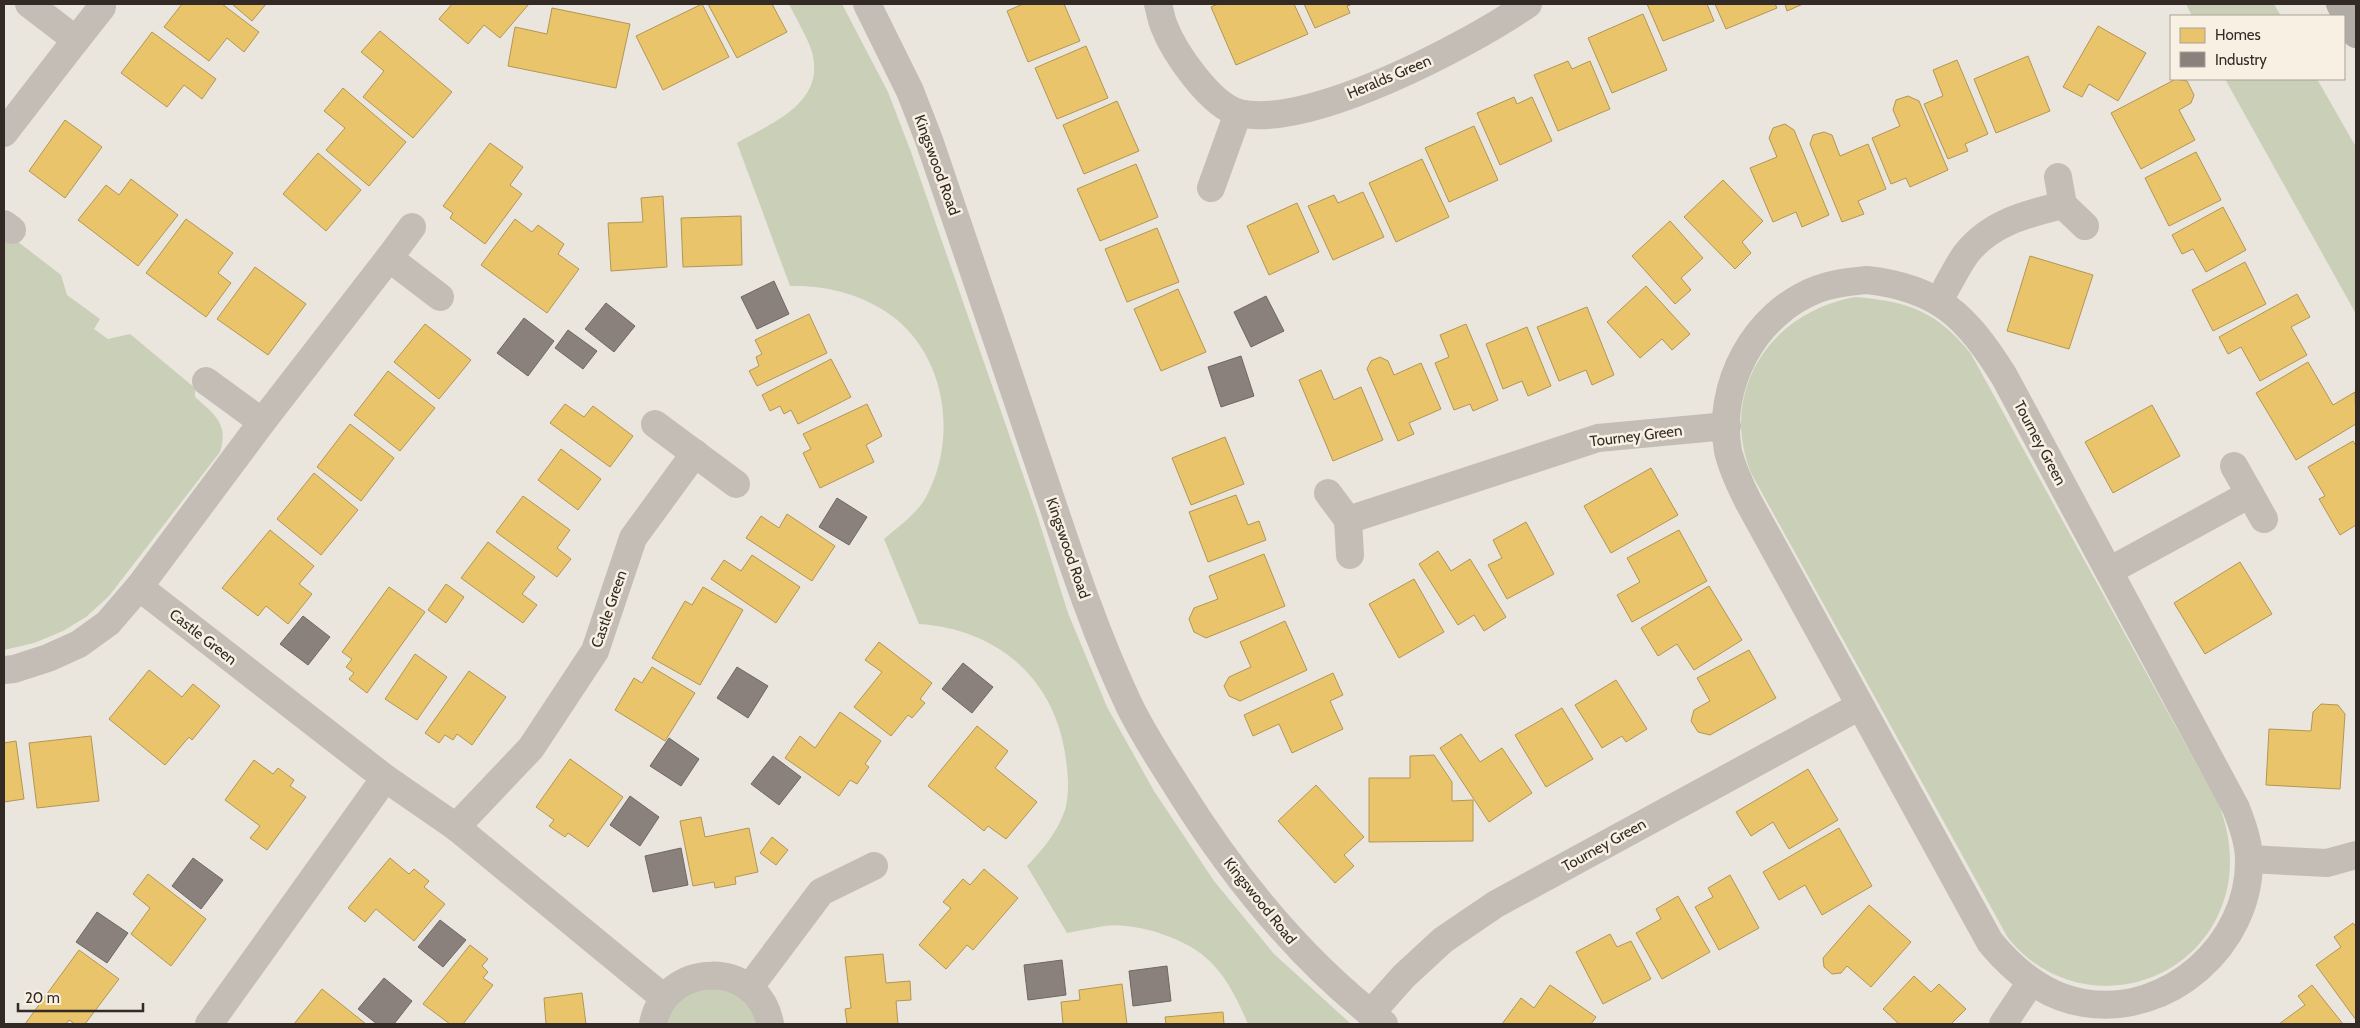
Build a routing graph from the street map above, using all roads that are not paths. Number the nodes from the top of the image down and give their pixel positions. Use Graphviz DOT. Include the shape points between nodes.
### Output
graph roads {
  1 [pos="29,4"];
  2 [pos="867,4"];
  3 [pos="1158,4"];
  4 [pos="1528,4"];
  5 [pos="2340,4"];
  6 [pos="102,7"];
  7 [pos="2356,34"];
  8 [pos="76,40"];
  9 [pos="1238,113"];
  10 [pos="4,133"];
  11 [pos="2058,176"];
  12 [pos="1211,188"];
  13 [pos="2063,205"];
  14 [pos="2085,226"];
  15 [pos="412,227"];
  16 [pos="389,258"];
  17 [pos="440,297"];
  18 [pos="1940,301"];
  19 [pos="206,381"];
  20 [pos="262,422"];
  21 [pos="654,424"];
  22 [pos="1727,426"];
  23 [pos="695,453"];
  24 [pos="2234,466"];
  25 [pos="736,484"];
  26 [pos="1328,494"];
  27 [pos="2250,494"];
  28 [pos="2264,519"];
  29 [pos="1348,520"];
  30 [pos="1350,555"];
  31 [pos="2109,571"];
  32 [pos="139,587"];
  33 [pos="4,670"];
  34 [pos="1860,706"];
  35 [pos="385,778"];
  36 [pos="456,827"];
  37 [pos="2356,855"];
  38 [pos="2249,859"];
  39 [pos="874,866"];
  40 [pos="2031,982"];
  41 [pos="749,988"];
  42 [pos="664,998"];
  43 [pos="1377,1019"];
  44 [pos="209,1024"];
  45 [pos="652,1024"];
  46 [pos="770,1024"];
  47 [pos="2003,1024"];
  1 -- 8 [label="street"];
  2 -- 43 [label="street, Kingswood Road" via="910,91 929,140 1069,553 1130,707 1200,824 1245,886 1321,971"];
  3 -- 9 [label="street" via="1164,25 1183,62 1217,100"];
  4 -- 9 [label="street, Heralds Green" via="1495,27 1440,56 1367,88 1279,114"];
  5 -- 7 [label="main road"];
  6 -- 8 [label="street"];
  8 -- 10 [label="street"];
  9 -- 12 [label="street"];
  11 -- 13 [label="street"];
  13 -- 14 [label="street"];
  13 -- 18 [label="street" via="2025,214 1979,239 1965,255"];
  15 -- 16 [label="street"];
  16 -- 17 [label="street"];
  16 -- 20 [label="street"];
  18 -- 22 [label="street, Tourney Green" via="1891,283 1866,280 1841,282 1792,303 1749,346 1736,371 1729,397"];
  18 -- 31 [label="street, Tourney Green" via="1984,344"];
  19 -- 20 [label="street"];
  20 -- 32 [label="street"];
  21 -- 23 [label="street"];
  22 -- 29 [label="street, Tourney Green" via="1598,438"];
  22 -- 34 [label="street, Tourney Green" via="1728,451 1748,501"];
  23 -- 25 [label="street"];
  23 -- 36 [label="street, Castle Green" via="633,538 595,651 531,748"];
  24 -- 27 [label="street"];
  26 -- 29 [label="street"];
  27 -- 28 [label="street"];
  27 -- 31 [label="street"];
  29 -- 30 [label="street"];
  31 -- 38 [label="street, Tourney Green" via="2227,786 2244,832"];
  32 -- 33 [label="street" via="108,623 79,644 48,658"];
  32 -- 35 [label="street, Castle Green"];
  34 -- 40 [label="street, Tourney Green" via="1990,942 2008,964"];
  34 -- 43 [label="street, Tourney Green" via="1496,904 1444,940 1404,976"];
  35 -- 36 [label="street, Castle Green"];
  35 -- 44 [label="street"];
  36 -- 42 [label="street, Castle Green"];
  37 -- 38 [label="street" via="2327,863"];
  38 -- 40 [label="street, Tourney Green" via="2246,889 2221,944 2178,986 2118,1004 2083,1003"];
  39 -- 41 [label="street" via="821,892"];
  40 -- 47 [label="street"];
  41 -- 42 [label="street" via="733,978 714,974 695,977 678,985"];
  41 -- 46 [label="street" via="761,1001"];
  42 -- 45 [label="street"];
}
